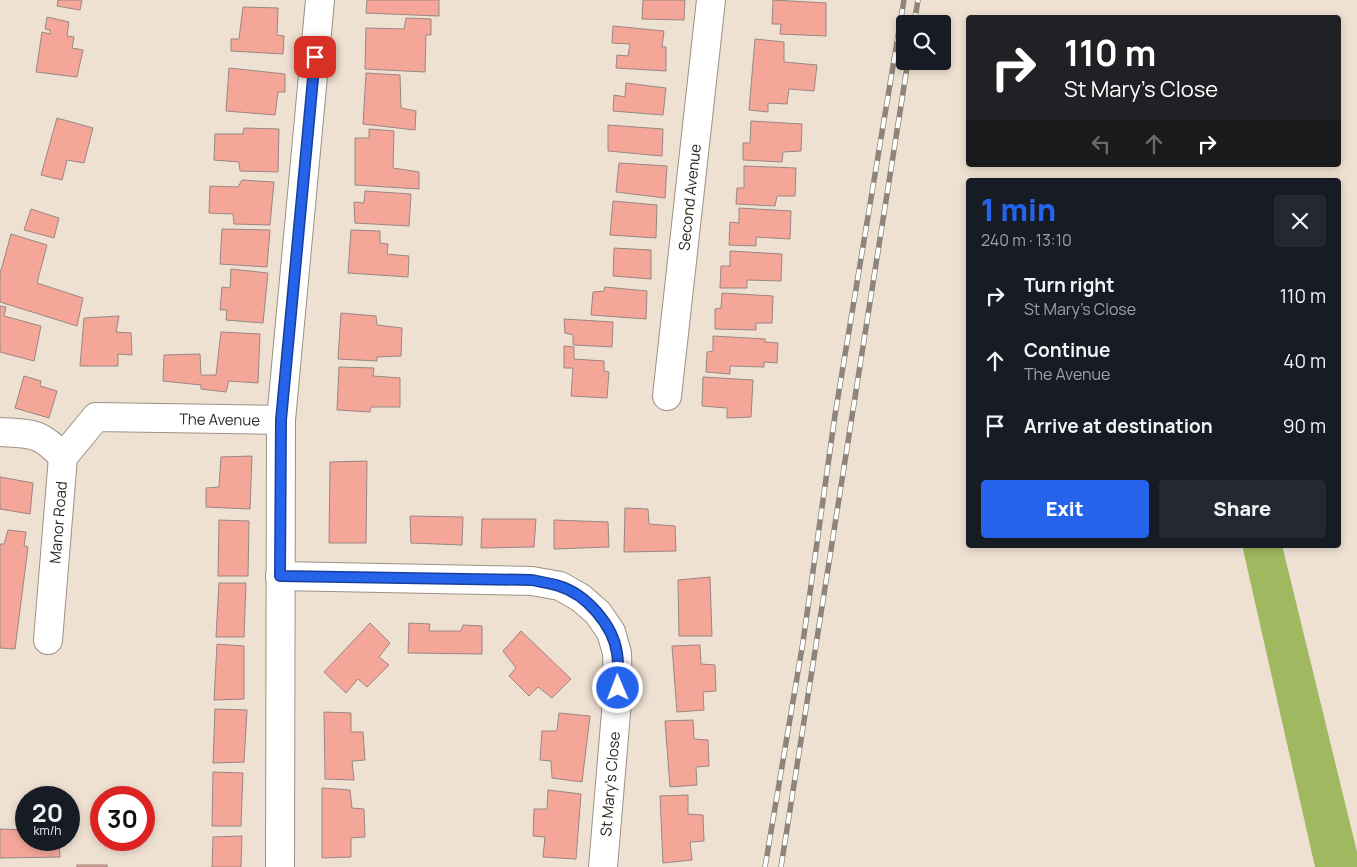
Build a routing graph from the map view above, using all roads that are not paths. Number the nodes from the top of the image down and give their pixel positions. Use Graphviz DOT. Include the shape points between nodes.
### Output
graph roads {
  1 [pos="320,0"];
  2 [pos="711,0"];
  3 [pos="667,396"];
  4 [pos="281,420"];
  5 [pos="0,432"];
  6 [pos="63,457"];
  7 [pos="280,576"];
  8 [pos="48,640"];
  9 [pos="280,867"];
  10 [pos="603,867"];
  1 -- 4 [label="street, The Avenue"];
  2 -- 3 [label="street, Second Avenue"];
  4 -- 6 [label="street, The Avenue" via="96,417"];
  4 -- 7 [label="street"];
  5 -- 6 [label="street" via="36,434"];
  6 -- 8 [label="street, Manor Road"];
  7 -- 9 [label="street"];
  7 -- 10 [label="street, St Mary's Close" via="532,580 560,586 598,613 611,632 618,688"];
}
